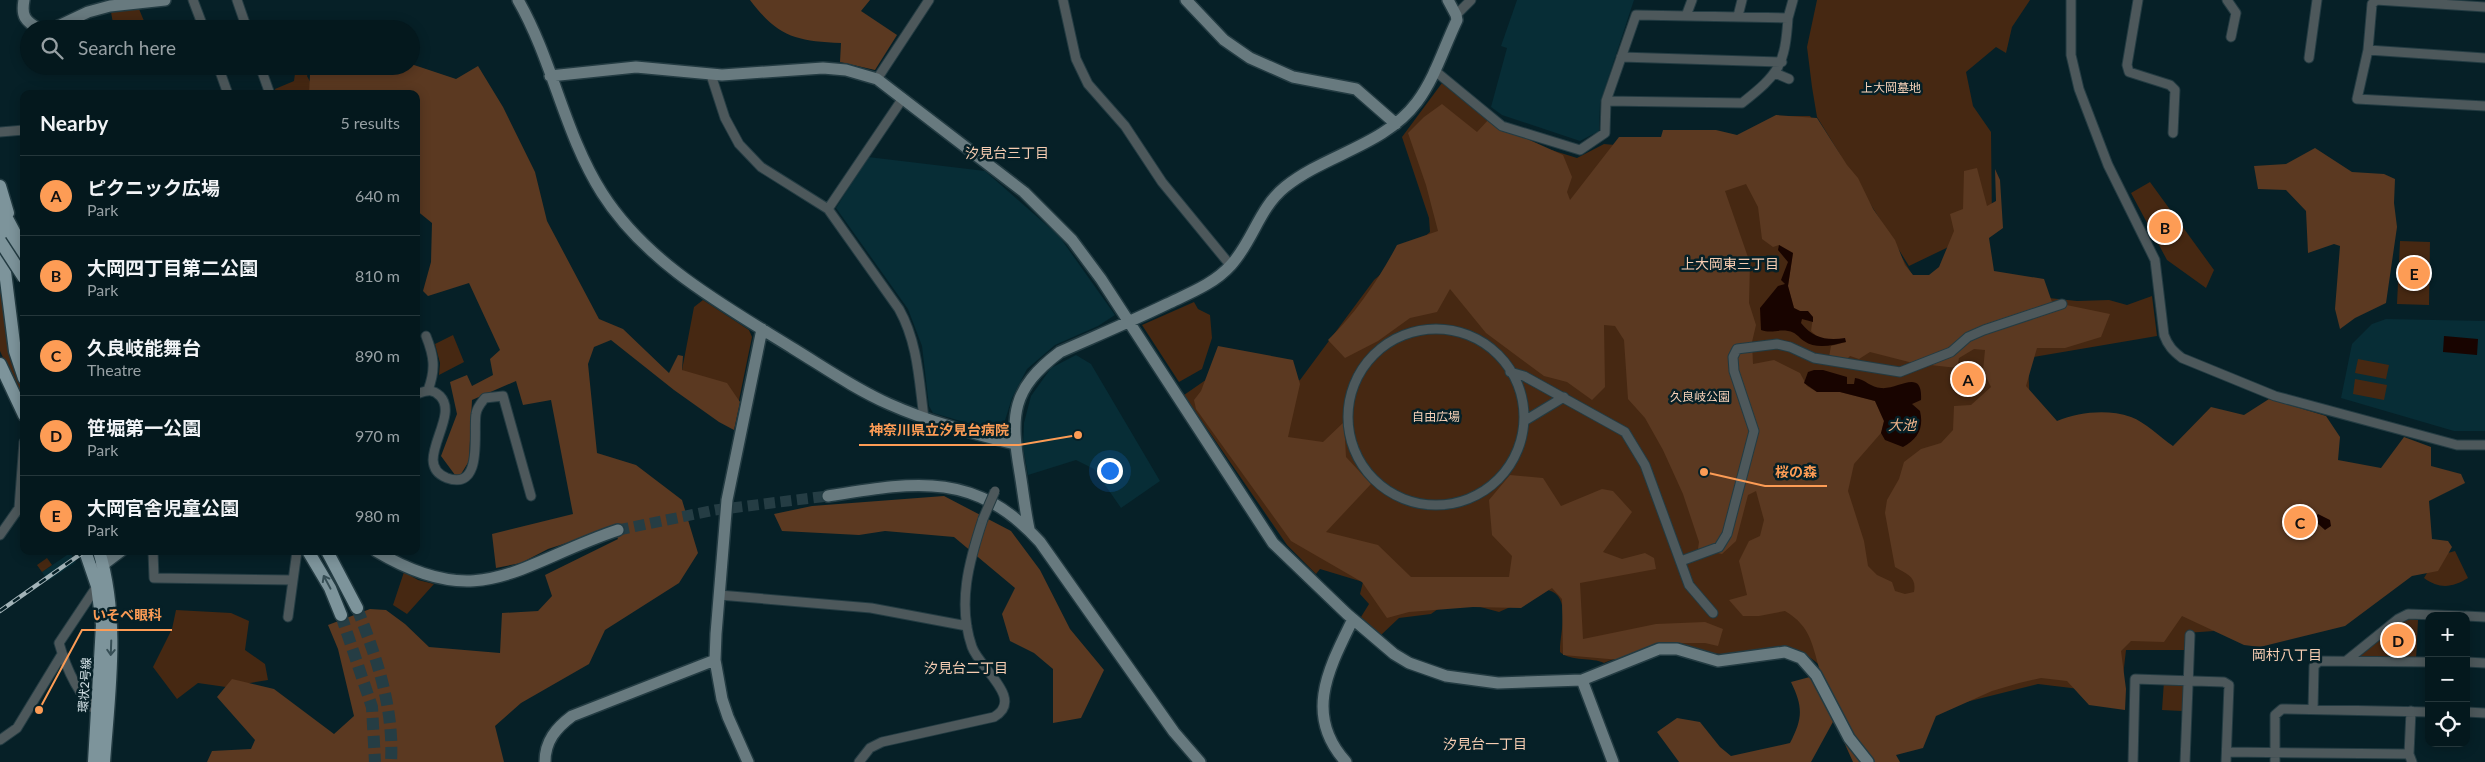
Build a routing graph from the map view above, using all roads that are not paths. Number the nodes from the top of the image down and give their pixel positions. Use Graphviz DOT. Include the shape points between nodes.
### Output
graph roads {
  1 [pos="24,0"];
  2 [pos="165,0"];
  3 [pos="193,0"];
  4 [pos="237,0"];
  5 [pos="518,0"];
  6 [pos="929,0"];
  7 [pos="1063,0"];
  8 [pos="1186,0"];
  9 [pos="1448,0"];
  10 [pos="1471,0"];
  11 [pos="1692,0"];
  12 [pos="1742,0"];
  13 [pos="1793,0"];
  14 [pos="2070,0"];
  15 [pos="2138,0"];
  16 [pos="2227,0"];
  17 [pos="2317,0"];
  18 [pos="2421,1"];
  19 [pos="2484,6"];
  20 [pos="1456,15"];
  21 [pos="1686,16"];
  22 [pos="1738,16"];
  23 [pos="1788,18"];
  24 [pos="26,20"];
  25 [pos="71,20"];
  26 [pos="201,20"];
  27 [pos="244,20"];
  28 [pos="2231,37"];
  29 [pos="2368,50"];
  30 [pos="1621,57"];
  31 [pos="2309,58"];
  32 [pos="2485,58"];
  33 [pos="1782,62"];
  34 [pos="1434,70"];
  35 [pos="1775,72"];
  36 [pos="221,75"];
  37 [pos="263,75"];
  38 [pos="711,75"];
  39 [pos="550,76"];
  40 [pos="877,79"];
  41 [pos="1789,79"];
  42 [pos="227,90"];
  43 [pos="269,90"];
  44 [pos="903,98"];
  45 [pos="1606,101"];
  46 [pos="2485,106"];
  47 [pos="1396,124"];
  48 [pos="20,130"];
  49 [pos="0,132"];
  50 [pos="2173,133"];
  51 [pos="0,186"];
  52 [pos="0,205"];
  53 [pos="828,209"];
  54 [pos="5,223"];
  55 [pos="0,235"];
  56 [pos="0,241"];
  57 [pos="20,244"];
  58 [pos="20,259"];
  59 [pos="0,264"];
  60 [pos="1231,266"];
  61 [pos="20,272"];
  62 [pos="8,300"];
  63 [pos="2062,304"];
  64 [pos="1128,322"];
  65 [pos="762,329"];
  66 [pos="426,336"];
  67 [pos="19,350"];
  68 [pos="1,371"];
  69 [pos="1510,372"];
  70 [pos="428,390"];
  71 [pos="420,393"];
  72 [pos="1564,397"];
  73 [pos="20,407"];
  74 [pos="924,418"];
  75 [pos="1526,420"];
  76 [pos="1015,444"];
  77 [pos="2485,444"];
  78 [pos="995,491"];
  79 [pos="20,495"];
  80 [pos="532,496"];
  81 [pos="828,496"];
  82 [pos="1029,529"];
  83 [pos="618,530"];
  84 [pos="0,535"];
  85 [pos="87,555"];
  86 [pos="99,555"];
  87 [pos="116,555"];
  88 [pos="153,555"];
  89 [pos="296,555"];
  90 [pos="310,555"];
  91 [pos="329,555"];
  92 [pos="383,555"];
  93 [pos="1681,561"];
  94 [pos="98,569"];
  95 [pos="293,580"];
  96 [pos="97,586"];
  97 [pos="719,595"];
  98 [pos="357,608"];
  99 [pos="1713,613"];
  100 [pos="341,615"];
  101 [pos="2425,615"];
  102 [pos="2470,616"];
  103 [pos="288,617"];
  104 [pos="2485,617"];
  105 [pos="1353,619"];
  106 [pos="967,626"];
  107 [pos="2190,635"];
  108 [pos="62,654"];
  109 [pos="715,660"];
  110 [pos="2346,661"];
  111 [pos="2425,662"];
  112 [pos="2470,662"];
  113 [pos="2485,663"];
  114 [pos="1582,680"];
  115 [pos="2188,681"];
  116 [pos="2313,710"];
  117 [pos="2411,711"];
  118 [pos="97,712"];
  119 [pos="2425,712"];
  120 [pos="2470,712"];
  121 [pos="2485,713"];
  122 [pos="0,740"];
  123 [pos="2227,752"];
  124 [pos="2368,753"];
  125 [pos="2275,757"];
  126 [pos="2410,758"];
  127 [pos="94,762"];
  128 [pos="104,762"];
  129 [pos="545,762"];
  130 [pos="748,762"];
  131 [pos="859,762"];
  132 [pos="1200,762"];
  133 [pos="1346,762"];
  134 [pos="1613,762"];
  135 [pos="1868,762"];
  136 [pos="2133,762"];
  137 [pos="2185,762"];
  138 [pos="2226,762"];
  139 [pos="2364,762"];
  1 -- 24 [label="street" via="22,12"];
  2 -- 25 [label="street" via="110,6"];
  3 -- 26 [label="street"];
  4 -- 27 [label="street"];
  5 -- 39 [label="street"];
  6 -- 40 [label="street"];
  7 -- 60 [label="street" via="1076,59 1088,84 1125,126 1162,182"];
  8 -- 47 [label="street" via="1217,34 1250,58 1293,77 1356,90"];
  9 -- 20 [label="street"];
  10 -- 20 [label="street"];
  11 -- 21 [label="street"];
  12 -- 22 [label="street"];
  13 -- 23 [label="street"];
  14 -- 77 [label="street" via="2071,55 2079,89 2108,165 2155,260 2164,335 2173,351 2182,358 2275,396 2457,445"];
  15 -- 50 [label="street" via="2127,65 2129,72 2170,85 2175,90"];
  16 -- 28 [label="street" via="2236,13"];
  17 -- 31 [label="street"];
  18 -- 19 [label="street"];
  18 -- 29 [label="street" via="2376,0 2372,4"];
  20 -- 34 [label="street" via="1457,20"];
  21 -- 22 [label="street"];
  21 -- 30 [label="street" via="1636,15"];
  22 -- 23 [label="street"];
  23 -- 33 [label="street"];
  29 -- 32 [label="street"];
  29 -- 46 [label="street" via="2357,99"];
  30 -- 33 [label="street"];
  30 -- 45 [label="street"];
  33 -- 35 [label="street"];
  34 -- 45 [label="street" via="1502,126 1580,150 1605,132"];
  34 -- 47 [label="street" via="1418,101"];
  35 -- 41 [label="street"];
  35 -- 45 [label="street" via="1742,103"];
  36 -- 42 [label="street"];
  37 -- 43 [label="street"];
  38 -- 39 [label="street" via="636,67"];
  38 -- 40 [label="street" via="823,68 846,70"];
  38 -- 53 [label="street" via="732,132 750,157"];
  39 -- 65 [label="street" via="580,152 603,195 620,216 659,258"];
  40 -- 44 [label="street"];
  44 -- 53 [label="street"];
  44 -- 64 [label="street" via="1024,192 1052,219 1087,259"];
  47 -- 60 [label="street" via="1282,189 1260,216"];
  48 -- 49 [label="street"];
  51 -- 54 [label="main road"];
  52 -- 54 [label="main road"];
  53 -- 74 [label="street" via="872,268 906,322 915,351"];
  54 -- 57 [label="main road"];
  54 -- 58 [label="main road"];
  55 -- 62 [label="main road"];
  56 -- 61 [label="main road, bridge"];
  59 -- 62 [label="main road"];
  60 -- 64 [label="street" via="1211,282"];
  62 -- 67 [label="main road"];
  63 -- 93 [label="street" via="1968,336 1950,352 1900,372 1814,358 1777,344 1737,349 1733,357 1734,371 1754,431 1727,534 1719,547"];
  64 -- 76 [label="street" via="1060,352 1039,369 1016,407"];
  64 -- 105 [label="street" via="1273,543"];
  65 -- 74 [label="street" via="870,396"];
  65 -- 97 [label="street" via="727,500"];
  66 -- 70 [label="street" via="435,368"];
  68 -- 73 [label="main road"];
  69 -- 72 [label="street"];
  69 -- 75 [label="street" via="1519,390"];
  69 -- 75 [label="street" via="1479,342 1458,332 1421,330 1388,340 1367,359 1353,384 1348,412 1353,443 1370,471 1397,494 1423,503 1454,505 1488,492 1508,473 1520,450"];
  70 -- 71 [label="street"];
  70 -- 80 [label="street" via="438,393 447,406 433,456 438,472 452,479 469,473 474,466 478,405 485,398 503,396"];
  72 -- 75 [label="street"];
  72 -- 93 [label="street" via="1626,432 1645,465"];
  74 -- 76 [label="street"];
  76 -- 82 [label="street"];
  78 -- 106 [label="street, bridge" via="983,519 968,574 965,596"];
  79 -- 84 [label="street" via="19,508"];
  81 -- 82 [label="street" via="898,485 946,486 999,507"];
  82 -- 132 [label="street" via="1174,732"];
  83 -- 92 [label="street" via="524,570 479,581 429,576"];
  85 -- 94 [label="main road, 環状2号線"];
  86 -- 94 [label="main road, 環状2号線"];
  87 -- 94 [label="street"];
  88 -- 95 [label="street" via="154,578"];
  89 -- 95 [label="street"];
  100 -- 90 [label="main road, one-way"];
  91 -- 98 [label="main road"];
  93 -- 99 [label="street" via="1689,585"];
  94 -- 96 [label="main road, 環状2号線"];
  94 -- 128 [label="main road, 環状2号線, one-way" via="111,609 112,646"];
  95 -- 103 [label="street"];
  96 -- 108 [label="street" via="59,643"];
  96 -- 118 [label="main road, 環状2号線" via="102,635"];
  97 -- 106 [label="street" via="871,608"];
  97 -- 109 [label="street"];
  101 -- 110 [label="street" via="2408,614 2398,619"];
  102 -- 104 [label="street"];
  105 -- 114 [label="street" via="1394,654 1446,676 1498,683"];
  105 -- 133 [label="street" via="1332,664 1323,692 1322,711 1333,745"];
  106 -- 131 [label="street" via="978,660 1004,690 1005,703 998,714 882,742 870,748"];
  107 -- 115 [label="street"];
  108 -- 118 [label="street" via="76,685"];
  108 -- 122 [label="street" via="16,728"];
  109 -- 129 [label="street" via="572,716 550,739"];
  109 -- 130 [label="street" via="728,717"];
  110 -- 111 [label="street"];
  110 -- 116 [label="street" via="2319,661 2314,666"];
  112 -- 113 [label="street"];
  114 -- 134 [label="street"];
  114 -- 135 [label="street" via="1659,649 1677,649 1718,661 1778,652 1794,654 1816,675 1849,738"];
  115 -- 123 [label="street" via="2224,682 2229,685"];
  115 -- 136 [label="street" via="2135,679"];
  115 -- 137 [label="street"];
  116 -- 117 [label="street"];
  116 -- 125 [label="street" via="2282,709 2276,715"];
  117 -- 119 [label="street"];
  117 -- 126 [label="street"];
  118 -- 127 [label="main road, 環状2号線"];
  120 -- 121 [label="street"];
  123 -- 125 [label="street"];
  123 -- 138 [label="street"];
  124 -- 125 [label="street"];
  124 -- 126 [label="street"];
  124 -- 139 [label="street"];
}
